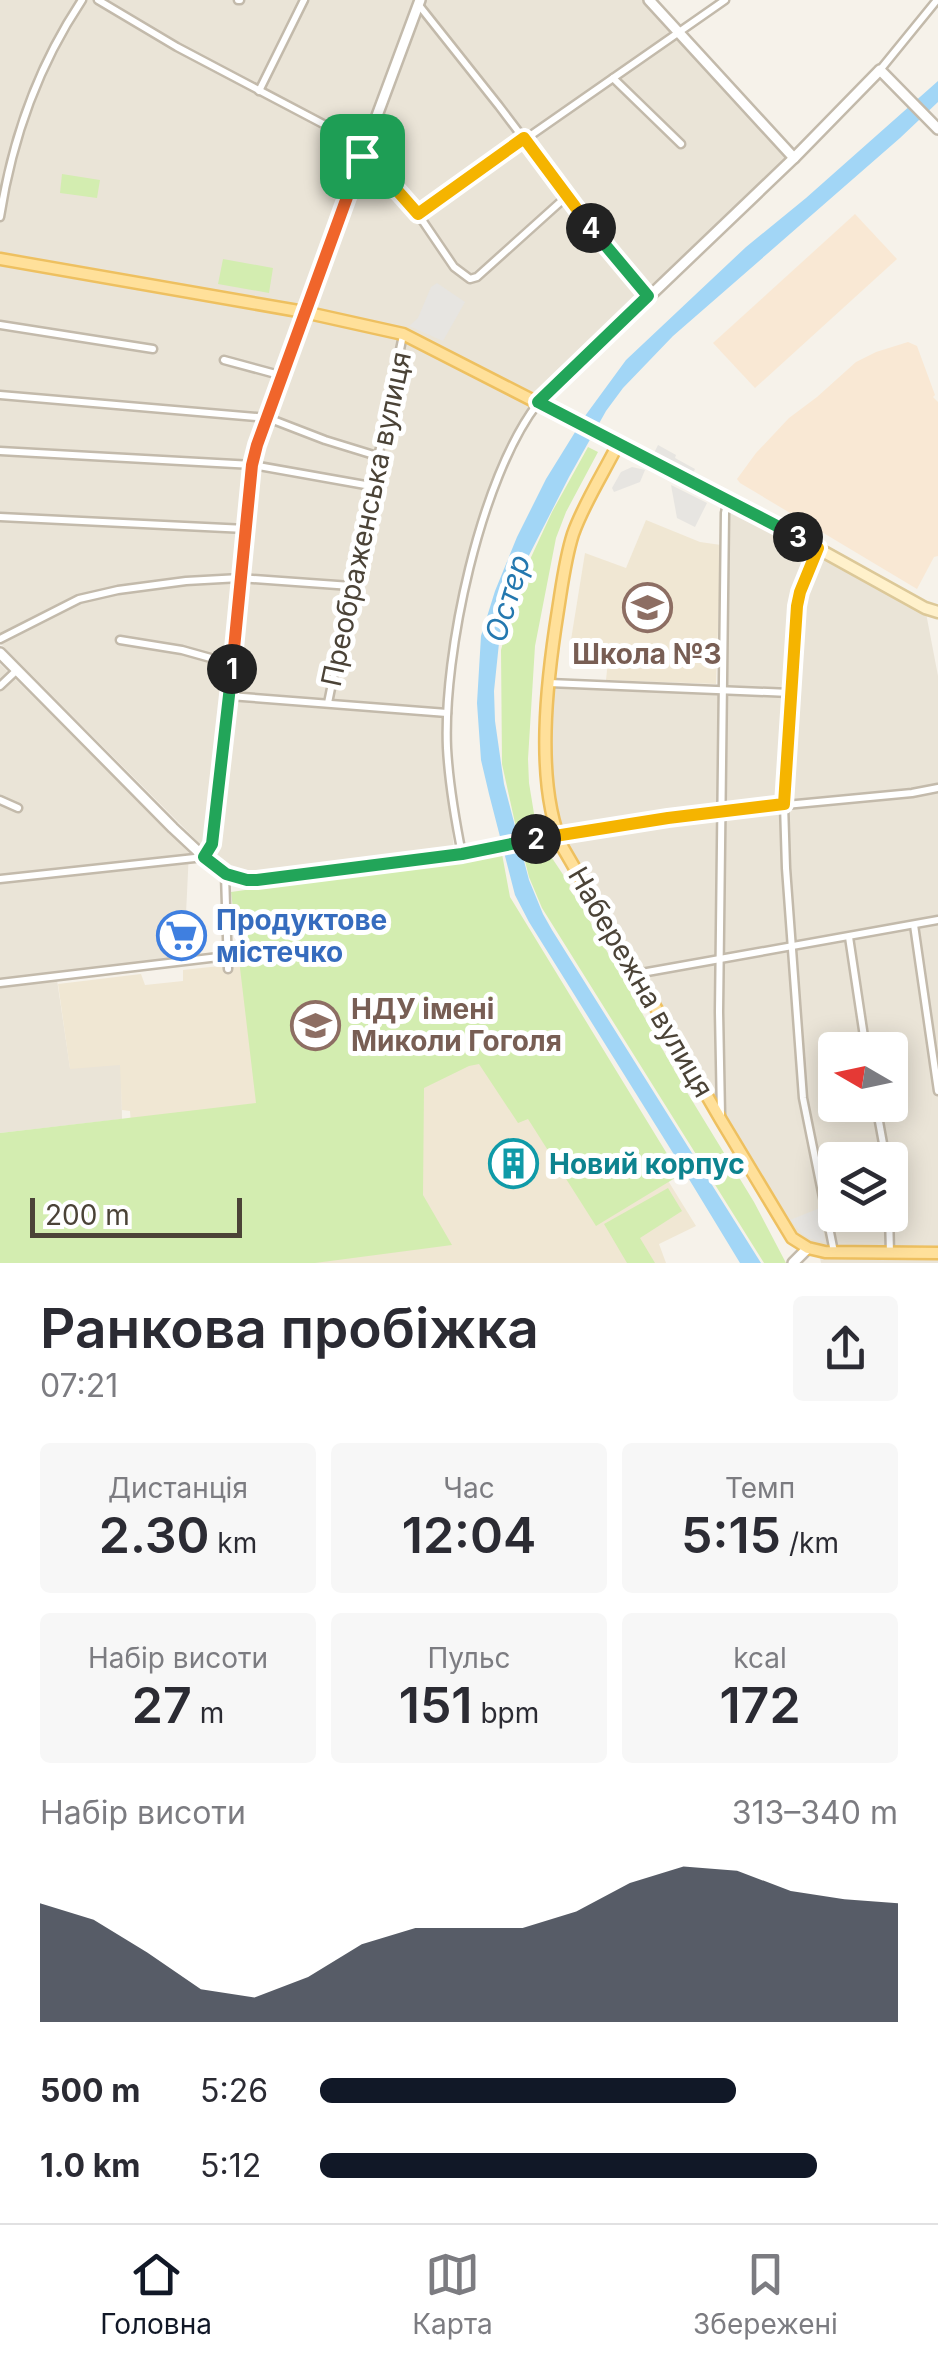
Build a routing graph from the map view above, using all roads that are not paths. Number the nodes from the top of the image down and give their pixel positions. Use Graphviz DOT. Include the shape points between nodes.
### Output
graph roads {
  1 [pos="82,0"];
  2 [pos="98,0"];
  3 [pos="304,0"];
  4 [pos="649,0"];
  5 [pos="725,0"];
  6 [pos="936,0"];
  7 [pos="419,2"];
  8 [pos="677,32"];
  9 [pos="880,70"];
  10 [pos="613,78"];
  11 [pos="259,91"];
  12 [pos="937,127"];
  13 [pos="524,138"];
  14 [pos="681,144"];
  15 [pos="363,151"];
  16 [pos="794,158"];
  17 [pos="567,196"];
  18 [pos="418,214"];
  19 [pos="0,217"];
  20 [pos="0,259"];
  21 [pos="648,296"];
  22 [pos="304,312"];
  23 [pos="0,325"];
  24 [pos="403,334"];
  25 [pos="153,350"];
  26 [pos="224,360"];
  27 [pos="283,376"];
  28 [pos="0,395"];
  29 [pos="538,402"];
  30 [pos="268,418"];
  31 [pos="618,444"];
  32 [pos="0,452"];
  33 [pos="377,456"];
  34 [pos="252,465"];
  35 [pos="371,486"];
  36 [pos="728,500"];
  37 [pos="0,517"];
  38 [pos="246,528"];
  39 [pos="818,548"];
  40 [pos="240,578"];
  41 [pos="351,586"];
  42 [pos="934,611"];
  43 [pos="0,639"];
  44 [pos="120,640"];
  45 [pos="0,652"];
  46 [pos="232,664"];
  47 [pos="17,670"];
  48 [pos="549,682"];
  49 [pos="0,686"];
  50 [pos="724,690"];
  51 [pos="790,693"];
  52 [pos="229,696"];
  53 [pos="328,704"];
  54 [pos="447,713"];
  55 [pos="938,788"];
  56 [pos="0,800"];
  57 [pos="784,804"];
  58 [pos="18,808"];
  59 [pos="722,811"];
  60 [pos="558,836"];
  61 [pos="462,854"];
  62 [pos="204,857"];
  63 [pos="226,874"];
  64 [pos="0,879"];
  65 [pos="938,920"];
  66 [pos="914,925"];
  67 [pos="849,937"];
  68 [pos="792,947"];
  69 [pos="227,956"];
  70 [pos="721,959"];
  71 [pos="228,969"];
  72 [pos="636,974"];
  73 [pos="0,983"];
  74 [pos="863,1032"];
  75 [pos="938,1090"];
  76 [pos="721,1120"];
  77 [pos="889,1232"];
  78 [pos="808,1248"];
  79 [pos="938,1252"];
  80 [pos="830,1253"];
  81 [pos="890,1254"];
  82 [pos="793,1263"];
  1 -- 19 [label="street" via="31,98 10,158"];
  2 -- 11 [label="street"];
  3 -- 11 [label="street"];
  4 -- 8 [label="street"];
  5 -- 8 [label="street"];
  6 -- 9 [label="street"];
  7 -- 13 [label="street"];
  7 -- 15 [label="street"];
  8 -- 10 [label="street"];
  8 -- 16 [label="street"];
  9 -- 12 [label="street"];
  9 -- 16 [label="street"];
  10 -- 13 [label="street"];
  10 -- 14 [label="street"];
  11 -- 15 [label="street"];
  13 -- 17 [label="street"];
  13 -- 18 [label="street"];
  15 -- 18 [label="street"];
  15 -- 22 [label="street"];
  16 -- 21 [label="street"];
  17 -- 18 [label="street" via="470,278 454,267"];
  17 -- 21 [label="street"];
  20 -- 22 [label="main road"];
  21 -- 29 [label="street"];
  22 -- 24 [label="main road"];
  22 -- 27 [label="street"];
  23 -- 25 [label="street"];
  24 -- 29 [label="main road"];
  24 -- 33 [label="street, Преображенська вулиця"];
  26 -- 27 [label="street"];
  27 -- 30 [label="street"];
  28 -- 30 [label="street"];
  29 -- 31 [label="main road"];
  29 -- 54 [label="street" via="504,461 485,514 462,605"];
  30 -- 33 [label="street"];
  30 -- 34 [label="street"];
  31 -- 36 [label="main road"];
  31 -- 48 [label="main road, Набережна вулиця" via="568,550"];
  32 -- 34 [label="street"];
  33 -- 35 [label="street, Преображенська вулиця"];
  34 -- 35 [label="street"];
  34 -- 38 [label="street"];
  35 -- 41 [label="street, Преображенська вулиця"];
  36 -- 39 [label="main road"];
  36 -- 50 [label="street"];
  37 -- 38 [label="street"];
  38 -- 40 [label="street"];
  39 -- 42 [label="main road"];
  39 -- 51 [label="street" via="797,606"];
  40 -- 41 [label="street"];
  40 -- 43 [label="street" via="99,593"];
  40 -- 46 [label="street"];
  41 -- 53 [label="street, Преображенська вулиця"];
  44 -- 46 [label="street"];
  45 -- 47 [label="street"];
  46 -- 52 [label="street"];
  47 -- 49 [label="street"];
  47 -- 62 [label="street"];
  48 -- 50 [label="street"];
  48 -- 60 [label="main road, Набережна вулиця" via="547,782"];
  50 -- 51 [label="street"];
  50 -- 59 [label="street"];
  51 -- 57 [label="street"];
  52 -- 53 [label="street"];
  52 -- 62 [label="street" via="212,844"];
  53 -- 54 [label="street"];
  54 -- 61 [label="street"];
  55 -- 57 [label="street"];
  56 -- 58 [label="street"];
  57 -- 59 [label="street"];
  57 -- 68 [label="street"];
  59 -- 60 [label="street"];
  59 -- 70 [label="street"];
  60 -- 61 [label="street"];
  60 -- 72 [label="main road, Набережна вулиця"];
  61 -- 63 [label="street" via="257,880"];
  62 -- 63 [label="street"];
  62 -- 64 [label="street"];
  63 -- 69 [label="street"];
  65 -- 66 [label="street"];
  66 -- 67 [label="street"];
  66 -- 75 [label="street"];
  67 -- 68 [label="street"];
  67 -- 74 [label="street"];
  68 -- 70 [label="street"];
  68 -- 80 [label="street" via="802,1098"];
  69 -- 71 [label="street"];
  69 -- 73 [label="street"];
  70 -- 72 [label="street"];
  70 -- 76 [label="street"];
  72 -- 76 [label="main road, Набережна вулиця"];
  76 -- 78 [label="main road, Набережна вулиця" via="786,1230"];
  77 -- 81 [label="street"];
  78 -- 80 [label="main road"];
  78 -- 82 [label="street"];
  79 -- 81 [label="main road"];
  80 -- 81 [label="main road"];
}
